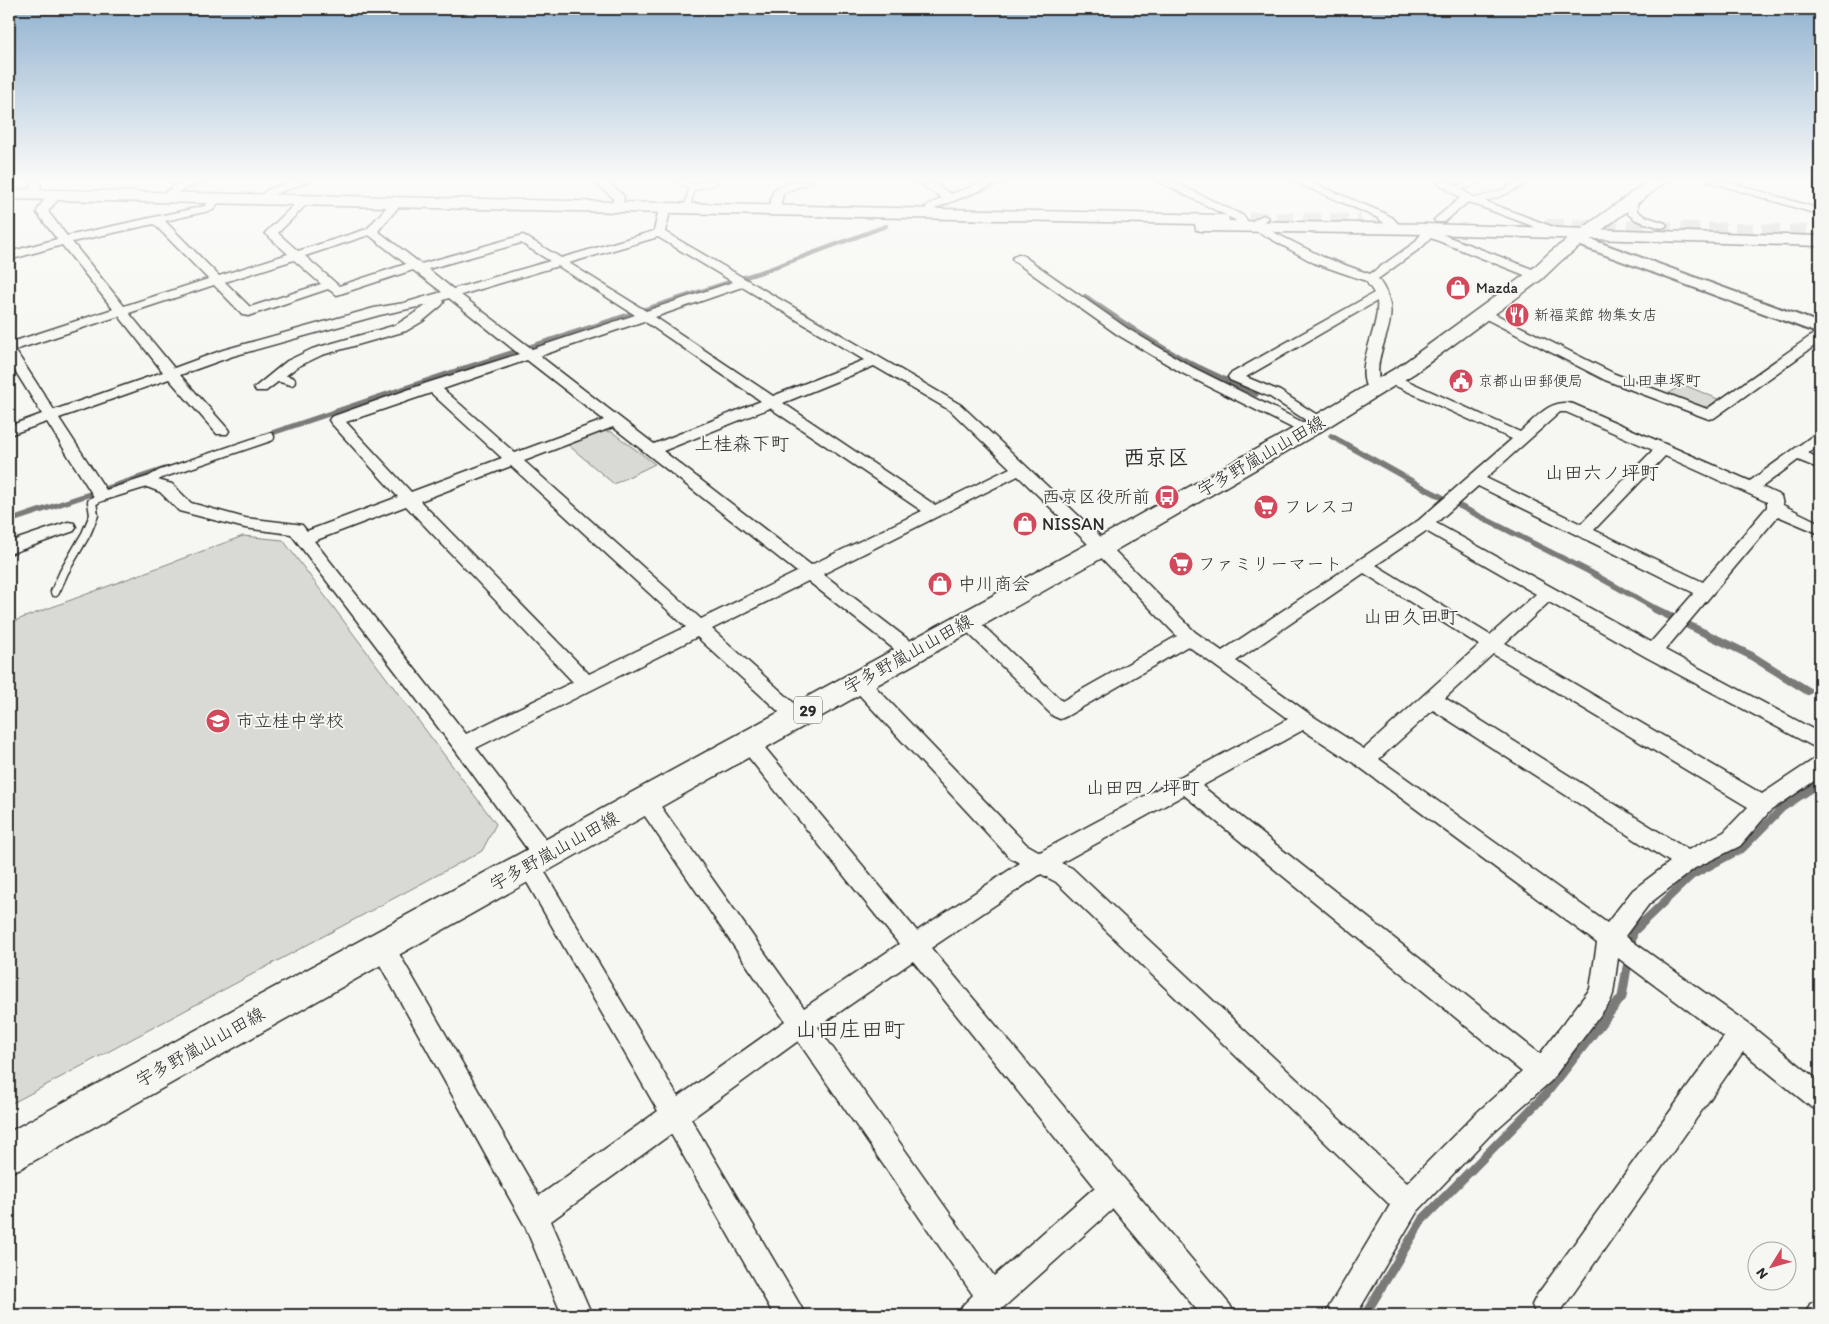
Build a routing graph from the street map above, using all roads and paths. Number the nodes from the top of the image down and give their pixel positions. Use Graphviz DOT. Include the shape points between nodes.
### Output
graph roads {
  1 [pos="56,243"];
  2 [pos="68,243"];
  3 [pos="180,243"];
  4 [pos="282,243"];
  5 [pos="332,243"];
  6 [pos="386,243"];
  7 [pos="509,243"];
  8 [pos="529,243"];
  9 [pos="626,243"];
  10 [pos="676,243"];
  11 [pos="1293,243"];
  12 [pos="1420,243"];
  13 [pos="1454,243"];
  14 [pos="1571,243"];
  15 [pos="1605,243"];
  16 [pos="295,254"];
  17 [pos="9,256"];
  18 [pos="1018,258"];
  19 [pos="561,262"];
  20 [pos="417,267"];
  21 [pos="1536,275"];
  22 [pos="1371,278"];
  23 [pos="217,280"];
  24 [pos="746,282"];
  25 [pos="329,285"];
  26 [pos="452,294"];
  27 [pos="1381,294"];
  28 [pos="122,311"];
  29 [pos="1485,314"];
  30 [pos="644,315"];
  31 [pos="1820,329"];
  32 [pos="1820,336"];
  33 [pos="9,349"];
  34 [pos="529,354"];
  35 [pos="876,360"];
  36 [pos="172,373"];
  37 [pos="276,376"];
  38 [pos="291,380"];
  39 [pos="1383,384"];
  40 [pos="432,386"];
  41 [pos="261,388"];
  42 [pos="772,402"];
  43 [pos="50,417"];
  44 [pos="615,421"];
  45 [pos="1314,426"];
  46 [pos="9,431"];
  47 [pos="222,431"];
  48 [pos="270,437"];
  49 [pos="1820,437"];
  50 [pos="1521,438"];
  51 [pos="1663,449"];
  52 [pos="652,450"];
  53 [pos="1796,454"];
  54 [pos="512,459"];
  55 [pos="1820,464"];
  56 [pos="1020,470"];
  57 [pos="1476,479"];
  58 [pos="147,482"];
  59 [pos="1751,488"];
  60 [pos="102,496"];
  61 [pos="408,498"];
  62 [pos="1775,508"];
  63 [pos="934,512"];
  64 [pos="1425,524"];
  65 [pos="68,527"];
  66 [pos="1820,529"];
  67 [pos="1583,532"];
  68 [pos="305,538"];
  69 [pos="9,548"];
  70 [pos="1100,548"];
  71 [pos="1364,565"];
  72 [pos="810,574"];
  73 [pos="55,592"];
  74 [pos="1706,592"];
  75 [pos="1548,593"];
  76 [pos="967,621"];
  77 [pos="699,628"];
  78 [pos="1189,637"];
  79 [pos="1491,644"];
  80 [pos="911,652"];
  81 [pos="1653,652"];
  82 [pos="1223,660"];
  83 [pos="859,682"];
  84 [pos="587,684"];
  85 [pos="1432,699"];
  86 [pos="796,716"];
  87 [pos="1304,720"];
  88 [pos="749,742"];
  89 [pos="1820,742"];
  90 [pos="463,745"];
  91 [pos="1364,760"];
  92 [pos="1820,766"];
  93 [pos="1186,785"];
  94 [pos="645,800"];
  95 [pos="1764,805"];
  96 [pos="537,860"];
  97 [pos="1686,861"];
  98 [pos="1042,862"];
  99 [pos="1609,939"];
  100 [pos="382,946"];
  101 [pos="915,947"];
  102 [pos="801,1024"];
  103 [pos="1741,1034"];
  104 [pos="1542,1072"];
  105 [pos="1820,1098"];
  106 [pos="674,1116"];
  107 [pos="9,1154"];
  108 [pos="1114,1189"];
  109 [pos="1407,1202"];
  110 [pos="535,1216"];
  111 [pos="1547,1305"];
  112 [pos="983,1306"];
  113 [pos="1344,1314"];
  114 [pos="577,1315"];
  115 [pos="790,1315"];
  116 [pos="1220,1315"];
  1 -- 17 [label="street"];
  2 -- 28 [label="street"];
  3 -- 23 [label="street"];
  4 -- 16 [label="street"];
  5 -- 16 [label="street"];
  6 -- 20 [label="street"];
  7 -- 20 [label="street"];
  8 -- 19 [label="street"];
  9 -- 19 [label="street"];
  10 -- 24 [label="street"];
  11 -- 22 [label="street" via="1324,262"];
  12 -- 22 [label="street"];
  13 -- 21 [label="street"];
  14 -- 21 [label="main road, 宇多野嵐山山田線 / 29"];
  15 -- 31 [label="street"];
  16 -- 23 [label="street"];
  16 -- 25 [label="street"];
  18 -- 45 [label="street" via="1123,332 1186,370"];
  19 -- 26 [label="street"];
  19 -- 30 [label="street"];
  20 -- 25 [label="street" via="337,291"];
  20 -- 26 [label="street"];
  21 -- 29 [label="main road, 宇多野嵐山山田線 / 29"];
  22 -- 27 [label="street"];
  23 -- 25 [label="street" via="248,312"];
  23 -- 28 [label="street"];
  24 -- 30 [label="street"];
  24 -- 35 [label="street"];
  26 -- 34 [label="street"];
  26 -- 36 [label="street" via="228,353"];
  26 -- 37 [label="street" via="401,328 317,352"];
  27 -- 39 [label="street" via="1386,305 1385,322 1370,369 1370,381"];
  27 -- 45 [label="street" via="1234,377 1275,394"];
  28 -- 33 [label="street"];
  28 -- 36 [label="street"];
  29 -- 32 [label="street" via="1610,378 1709,415"];
  29 -- 39 [label="main road, 宇多野嵐山山田線 / 29"];
  30 -- 34 [label="street"];
  30 -- 42 [label="street"];
  33 -- 43 [label="street"];
  34 -- 40 [label="street"];
  34 -- 44 [label="street"];
  35 -- 42 [label="street"];
  35 -- 56 [label="street" via="956,408"];
  36 -- 43 [label="street"];
  36 -- 47 [label="street"];
  37 -- 38 [label="lane"];
  37 -- 41 [label="street"];
  39 -- 45 [label="main road, 宇多野嵐山山田線 / 29"];
  39 -- 50 [label="street"];
  40 -- 54 [label="street"];
  40 -- 61 [label="street" via="336,420"];
  42 -- 52 [label="street"];
  42 -- 63 [label="street"];
  43 -- 46 [label="street"];
  43 -- 60 [label="street"];
  44 -- 52 [label="street"];
  44 -- 54 [label="street"];
  45 -- 70 [label="main road, 宇多野嵐山山田線 / 29"];
  48 -- 58 [label="lane" via="161,474"];
  49 -- 53 [label="street"];
  50 -- 51 [label="street" via="1556,408 1568,407"];
  50 -- 57 [label="street"];
  51 -- 59 [label="street"];
  51 -- 67 [label="street"];
  52 -- 72 [label="street"];
  53 -- 55 [label="street"];
  53 -- 59 [label="street"];
  54 -- 61 [label="street"];
  54 -- 77 [label="street"];
  56 -- 63 [label="street"];
  56 -- 70 [label="street"];
  57 -- 64 [label="street"];
  57 -- 67 [label="street"];
  58 -- 60 [label="street"];
  58 -- 68 [label="street" via="166,488 185,507 245,522 296,529"];
  59 -- 62 [label="street" via="1775,500"];
  60 -- 73 [label="lane" via="92,502 94,515"];
  61 -- 68 [label="street"];
  61 -- 84 [label="street"];
  62 -- 66 [label="street"];
  62 -- 74 [label="street"];
  63 -- 72 [label="street"];
  64 -- 71 [label="street"];
  64 -- 75 [label="street"];
  65 -- 69 [label="street"];
  67 -- 74 [label="street"];
  68 -- 90 [label="street"];
  70 -- 76 [label="main road, 宇多野嵐山山田線 / 29"];
  70 -- 78 [label="street"];
  71 -- 79 [label="street"];
  71 -- 82 [label="street"];
  72 -- 77 [label="street"];
  72 -- 80 [label="street"];
  74 -- 81 [label="street"];
  75 -- 79 [label="street"];
  75 -- 81 [label="street"];
  76 -- 78 [label="street" via="1060,711"];
  76 -- 80 [label="main road, 宇多野嵐山山田線 / 29"];
  77 -- 84 [label="street"];
  77 -- 86 [label="street"];
  78 -- 82 [label="street"];
  79 -- 85 [label="street"];
  79 -- 95 [label="street"];
  80 -- 83 [label="main road, 宇多野嵐山山田線 / 29"];
  81 -- 89 [label="street"];
  82 -- 87 [label="street"];
  83 -- 86 [label="main road, 宇多野嵐山山田線 / 29"];
  83 -- 98 [label="street" via="1018,851"];
  84 -- 90 [label="street"];
  85 -- 91 [label="street"];
  85 -- 97 [label="street"];
  86 -- 88 [label="main road, 宇多野嵐山山田線 / 29"];
  87 -- 91 [label="street"];
  87 -- 93 [label="street"];
  88 -- 94 [label="main road, 宇多野嵐山山田線 / 29"];
  88 -- 101 [label="street"];
  90 -- 96 [label="street"];
  91 -- 99 [label="street"];
  92 -- 95 [label="street"];
  93 -- 98 [label="street"];
  93 -- 104 [label="street"];
  94 -- 96 [label="main road, 宇多野嵐山山田線 / 29"];
  94 -- 102 [label="street"];
  95 -- 97 [label="street" via="1732,839"];
  96 -- 100 [label="main road, 宇多野嵐山山田線 / 29"];
  96 -- 106 [label="street"];
  97 -- 99 [label="street" via="1641,898"];
  98 -- 101 [label="street"];
  98 -- 109 [label="street" via="1064,875"];
  99 -- 103 [label="street"];
  99 -- 104 [label="street" via="1601,994"];
  100 -- 107 [label="main road, 宇多野嵐山山田線 / 29"];
  100 -- 110 [label="street"];
  101 -- 102 [label="street"];
  101 -- 108 [label="street"];
  102 -- 106 [label="street"];
  102 -- 112 [label="street"];
  103 -- 105 [label="street"];
  103 -- 111 [label="street"];
  104 -- 109 [label="street" via="1482,1125"];
  106 -- 110 [label="street"];
  106 -- 115 [label="street"];
  108 -- 112 [label="street"];
  108 -- 116 [label="street"];
  109 -- 113 [label="street"];
  110 -- 114 [label="street"];
}
